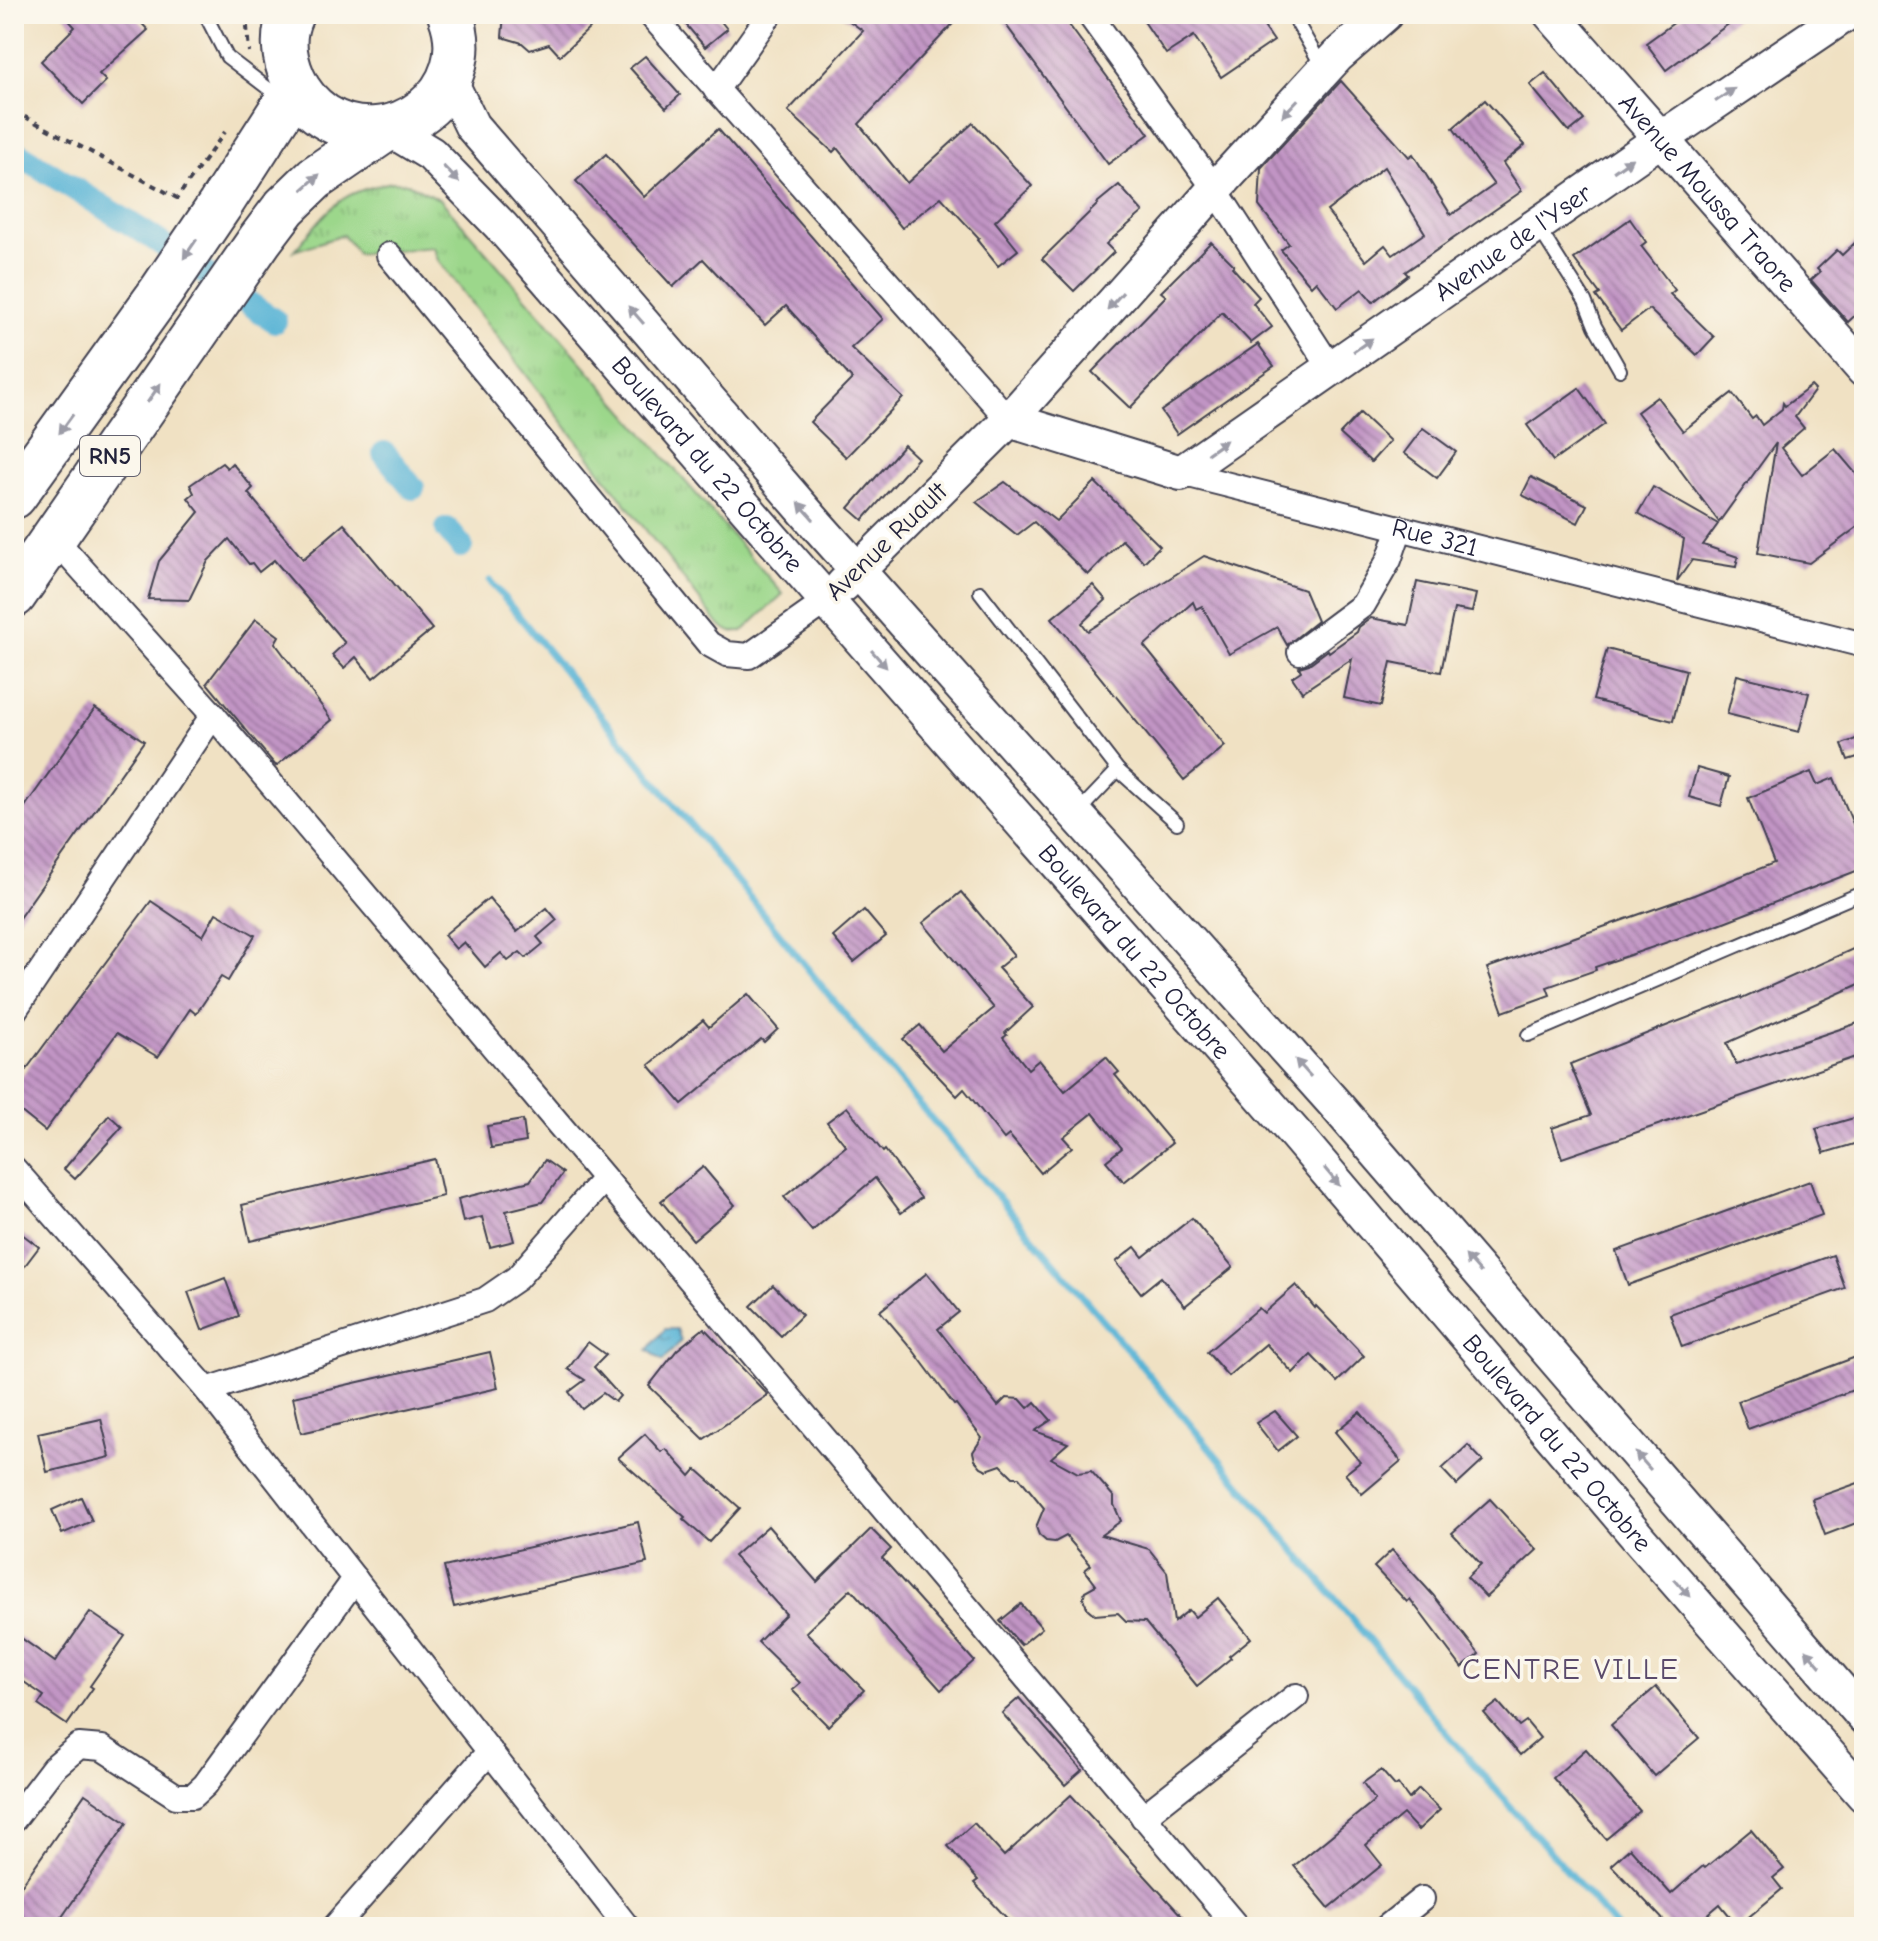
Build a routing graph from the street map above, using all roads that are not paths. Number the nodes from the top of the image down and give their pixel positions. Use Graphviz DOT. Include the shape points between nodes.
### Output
graph roads {
  1 [pos="207,14"];
  2 [pos="291,14"];
  3 [pos="650,14"];
  4 [pos="770,14"];
  5 [pos="1089,14"];
  6 [pos="1292,14"];
  7 [pos="1385,14"];
  8 [pos="1551,14"];
  9 [pos="1846,14"];
  10 [pos="452,15"];
  11 [pos="1324,71"];
  12 [pos="449,79"];
  13 [pos="716,90"];
  14 [pos="291,94"];
  15 [pos="388,128"];
  16 [pos="1661,139"];
  17 [pos="1215,189"];
  18 [pos="1537,225"];
  19 [pos="389,255"];
  20 [pos="1330,367"];
  21 [pos="1620,370"];
  22 [pos="1864,370"];
  23 [pos="1009,420"];
  24 [pos="1181,473"];
  25 [pos="14,496"];
  26 [pos="1400,528"];
  27 [pos="54,538"];
  28 [pos="857,570"];
  29 [pos="980,592"];
  30 [pos="14,595"];
  31 [pos="827,601"];
  32 [pos="1864,645"];
  33 [pos="1300,652"];
  34 [pos="213,715"];
  35 [pos="1118,770"];
  36 [pos="1076,814"];
  37 [pos="1177,823"];
  38 [pos="1864,892"];
  39 [pos="14,1011"];
  40 [pos="1528,1035"];
  41 [pos="14,1169"];
  42 [pos="604,1179"];
  43 [pos="207,1390"];
  44 [pos="355,1579"];
  45 [pos="1296,1696"];
  46 [pos="1864,1717"];
  47 [pos="490,1751"];
  48 [pos="1864,1795"];
  49 [pos="1143,1817"];
  50 [pos="14,1819"];
  51 [pos="1422,1899"];
  52 [pos="335,1927"];
  53 [pos="627,1927"];
  54 [pos="1237,1927"];
  55 [pos="1387,1927"];
  1 -- 14 [label="lane" via="227,57 250,75"];
  2 -- 14 [label="highway" via="285,43"];
  3 -- 13 [label="street"];
  4 -- 13 [label="street"];
  5 -- 17 [label="street"];
  6 -- 11 [label="lane"];
  7 -- 11 [label="main road, Avenue Ruault"];
  8 -- 16 [label="main road, Avenue Moussa Traore"];
  16 -- 9 [label="main road, Avenue de l'Yser, one-way"];
  10 -- 12 [label="highway" via="456,38"];
  11 -- 17 [label="main road, Avenue Ruault, one-way"];
  12 -- 15 [label="highway" via="425,111"];
  28 -- 12 [label="main road, Boulevard du 22 Octobre, one-way" via="472,126"];
  13 -- 23 [label="street"];
  14 -- 15 [label="highway" via="336,123 362,130"];
  14 -- 25 [label="highway, RN5, one-way" via="161,292"];
  27 -- 15 [label="highway, RN5, one-way" via="285,207 315,178"];
  15 -- 31 [label="main road, Boulevard du 22 Octobre, one-way" via="431,154 501,226"];
  18 -- 16 [label="main road, Avenue de l'Yser, one-way"];
  16 -- 22 [label="main road, Avenue Moussa Traore"];
  17 -- 20 [label="street"];
  17 -- 23 [label="main road, Avenue Ruault, one-way"];
  20 -- 18 [label="main road, Avenue de l'Yser, one-way"];
  18 -- 21 [label="lane"];
  19 -- 31 [label="street, Avenue Ruault" via="709,644 727,654 749,656"];
  24 -- 20 [label="main road, Avenue de l'Yser, one-way"];
  23 -- 24 [label="main road, Rue 321"];
  23 -- 28 [label="main road, Avenue Ruault"];
  24 -- 26 [label="street, Rue 321"];
  26 -- 32 [label="street, Rue 321"];
  26 -- 33 [label="street" via="1363,605"];
  27 -- 30 [label="highway, RN5"];
  27 -- 34 [label="street"];
  28 -- 31 [label="main road, Avenue Ruault"];
  28 -- 36 [label="main road, Boulevard du 22 Octobre"];
  29 -- 35 [label="lane"];
  31 -- 48 [label="main road, Boulevard du 22 Octobre, one-way"];
  34 -- 39 [label="street"];
  34 -- 42 [label="street"];
  35 -- 36 [label="lane"];
  35 -- 37 [label="lane"];
  46 -- 36 [label="main road, Boulevard du 22 Octobre, one-way" via="1334,1103"];
  38 -- 40 [label="lane"];
  41 -- 43 [label="street"];
  42 -- 43 [label="street" via="517,1278 485,1300"];
  42 -- 49 [label="street"];
  43 -- 44 [label="street"];
  44 -- 47 [label="street"];
  44 -- 50 [label="street" via="193,1796 176,1796 102,1748 79,1746 53,1768"];
  45 -- 49 [label="street"];
  47 -- 52 [label="street"];
  47 -- 53 [label="street"];
  49 -- 54 [label="street"];
  51 -- 55 [label="street"];
}
